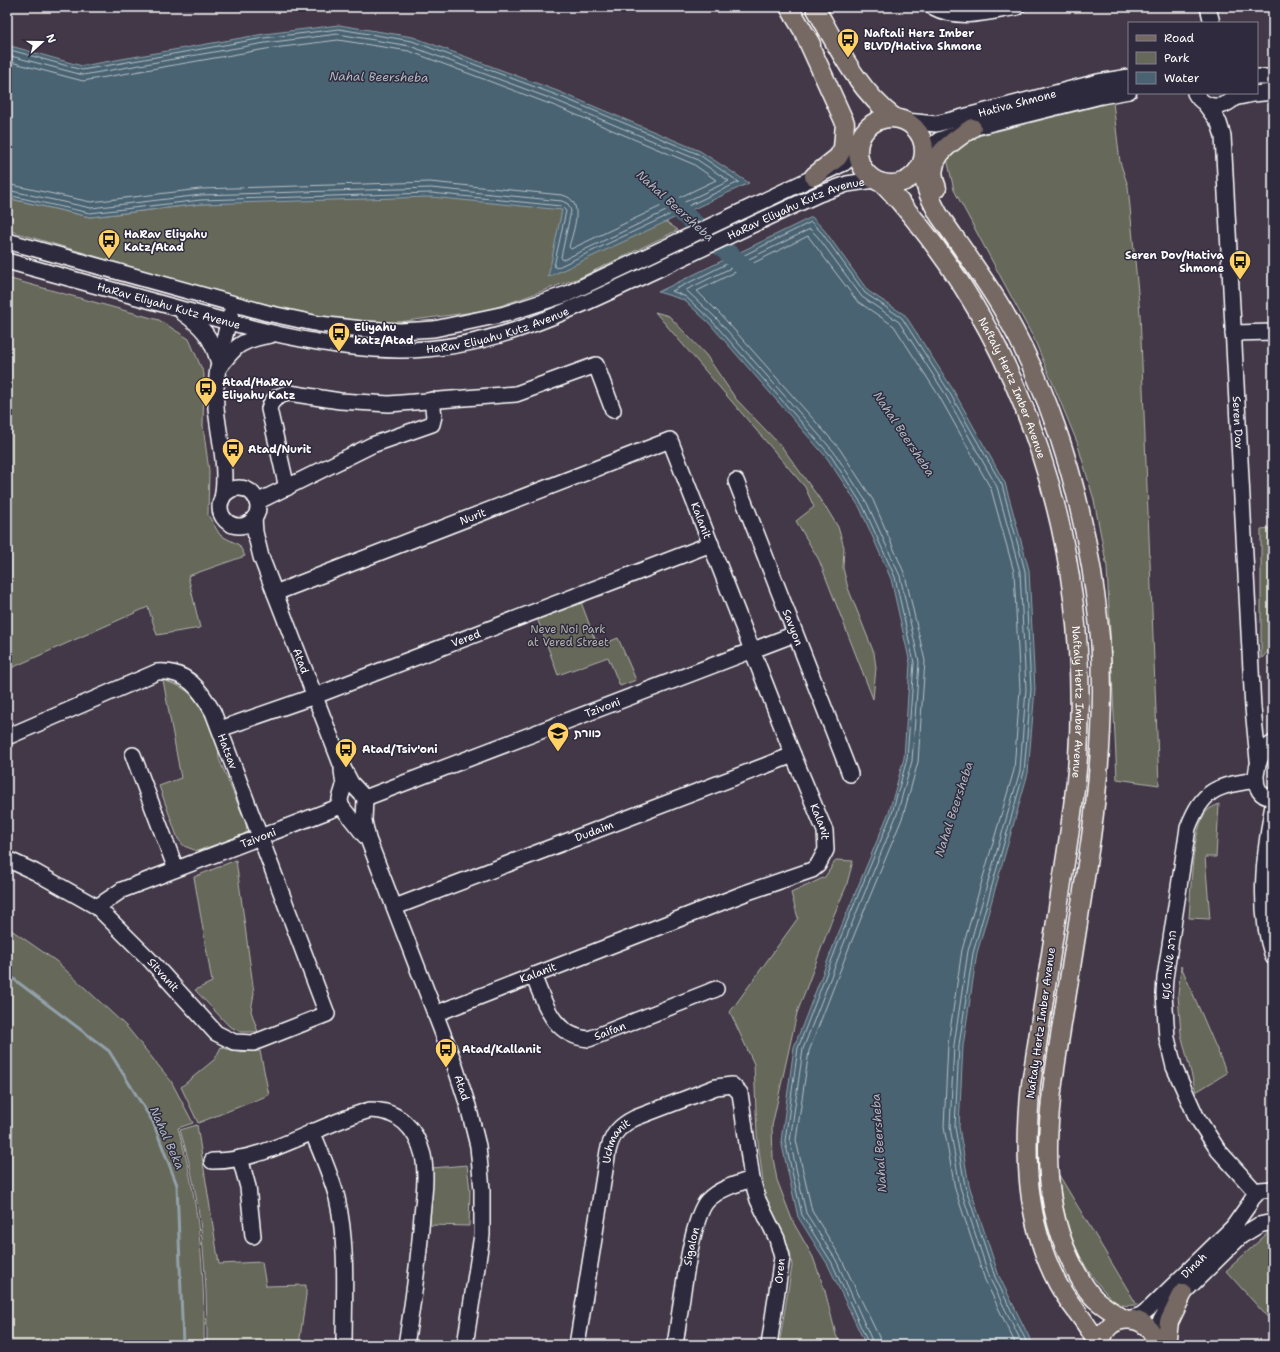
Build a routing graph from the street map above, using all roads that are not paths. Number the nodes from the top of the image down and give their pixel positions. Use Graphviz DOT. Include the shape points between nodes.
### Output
graph roads {
  1 [pos="789,7"];
  2 [pos="815,7"];
  3 [pos="933,7"];
  4 [pos="1017,7"];
  5 [pos="805,35"];
  6 [pos="1128,77"];
  7 [pos="1258,77"];
  8 [pos="1273,77"];
  9 [pos="1128,91"];
  10 [pos="1273,92"];
  11 [pos="1253,94"];
  12 [pos="1258,94"];
  13 [pos="1198,97"];
  14 [pos="1234,98"];
  15 [pos="900,119"];
  16 [pos="972,128"];
  17 [pos="1223,136"];
  18 [pos="860,139"];
  19 [pos="923,158"];
  20 [pos="810,178"];
  21 [pos="879,182"];
  22 [pos="7,241"];
  23 [pos="7,261"];
  24 [pos="978,272"];
  25 [pos="233,304"];
  26 [pos="174,307"];
  27 [pos="228,322"];
  28 [pos="1273,332"];
  29 [pos="1233,333"];
  30 [pos="275,334"];
  31 [pos="218,367"];
  32 [pos="432,400"];
  33 [pos="613,410"];
  34 [pos="670,440"];
  35 [pos="223,456"];
  36 [pos="736,481"];
  37 [pos="287,488"];
  38 [pos="246,490"];
  39 [pos="222,499"];
  40 [pos="257,502"];
  41 [pos="254,518"];
  42 [pos="234,526"];
  43 [pos="711,544"];
  44 [pos="261,557"];
  45 [pos="275,593"];
  46 [pos="795,634"];
  47 [pos="753,651"];
  48 [pos="315,696"];
  49 [pos="1253,708"];
  50 [pos="220,729"];
  51 [pos="7,737"];
  52 [pos="1273,738"];
  53 [pos="1273,743"];
  54 [pos="793,755"];
  55 [pos="133,756"];
  56 [pos="1258,760"];
  57 [pos="341,764"];
  58 [pos="850,774"];
  59 [pos="1256,780"];
  60 [pos="1273,797"];
  61 [pos="363,799"];
  62 [pos="343,805"];
  63 [pos="1273,805"];
  64 [pos="260,837"];
  65 [pos="370,843"];
  66 [pos="7,859"];
  67 [pos="176,869"];
  68 [pos="97,907"];
  69 [pos="395,907"];
  70 [pos="1273,957"];
  71 [pos="532,975"];
  72 [pos="716,989"];
  73 [pos="328,1014"];
  74 [pos="435,1014"];
  75 [pos="312,1132"];
  76 [pos="240,1158"];
  77 [pos="212,1161"];
  78 [pos="752,1179"];
  79 [pos="1264,1192"];
  80 [pos="1270,1222"];
  81 [pos="253,1236"];
  82 [pos="1183,1293"];
  83 [pos="1126,1319"];
  84 [pos="1159,1343"];
  85 [pos="344,1345"];
  86 [pos="406,1345"];
  87 [pos="465,1345"];
  88 [pos="577,1345"];
  89 [pos="675,1345"];
  90 [pos="769,1345"];
  91 [pos="1100,1345"];
  1 -- 5 [label="main road"];
  2 -- 15 [label="main road" via="867,92 878,106"];
  3 -- 4 [label="street" via="952,14 964,15"];
  5 -- 18 [label="main road" via="849,106"];
  5 -- 20 [label="main road" via="845,124 843,148 838,157"];
  6 -- 15 [label="street, Hativa Shmone" via="1083,85 936,124"];
  7 -- 8 [label="street"];
  9 -- 16 [label="street, Hativa Shmone"];
  10 -- 12 [label="street"];
  11 -- 14 [label="street"];
  13 -- 14 [label="street" via="1218,106"];
  13 -- 17 [label="street, Seren Dov" via="1219,123"];
  14 -- 17 [label="street, Seren Dov"];
  15 -- 18 [label="main road" via="885,118 876,121"];
  15 -- 19 [label="main road" via="920,134"];
  16 -- 19 [label="street, Hativa Shmone" via="939,140"];
  16 -- 24 [label="main road" via="940,153 933,174 947,210"];
  17 -- 29 [label="street, Seren Dov"];
  18 -- 20 [label="street, HaRav Eliyahu Kutz Avenue" via="852,156 844,163"];
  18 -- 21 [label="main road" via="858,155 861,165 866,174"];
  19 -- 21 [label="main road" via="917,172 906,180 893,184"];
  19 -- 24 [label="main road, Naftaly Hertz Imber Avenue" via="924,184 930,198"];
  20 -- 25 [label="street, HaRav Eliyahu Kutz Avenue" via="567,294 498,316 434,329 401,331 326,325"];
  21 -- 30 [label="street, HaRav Eliyahu Kutz Avenue" via="847,184 819,194 580,306 509,332 436,347 401,350 316,343"];
  21 -- 91 [label="main road, Naftaly Hertz Imber Avenue" via="908,209 986,324 1038,441 1066,548 1078,640 1078,756 1070,833 1031,1084 1026,1158 1036,1230 1047,1260 1067,1299 1092,1329"];
  22 -- 25 [label="street, HaRav Eliyahu Kutz Avenue"];
  23 -- 26 [label="street, HaRav Eliyahu Kutz Avenue"];
  24 -- 83 [label="main road, Naftaly Hertz Imber Avenue" via="1005,314 1058,434 1080,510 1093,582 1102,678 1100,758 1091,836 1052,1087 1048,1158 1057,1224 1070,1259 1084,1287 1107,1309"];
  25 -- 27 [label="street"];
  26 -- 27 [label="street, HaRav Eliyahu Kutz Avenue"];
  26 -- 31 [label="street" via="205,331 214,346"];
  27 -- 30 [label="street, HaRav Eliyahu Kutz Avenue"];
  27 -- 31 [label="street"];
  28 -- 29 [label="street"];
  29 -- 49 [label="street, Seren Dov"];
  30 -- 31 [label="street" via="243,342"];
  31 -- 35 [label="street" via="216,409"];
  32 -- 33 [label="street" via="516,394 596,365"];
  32 -- 37 [label="street" via="432,424 372,445"];
  32 -- 37 [label="street" via="389,404 340,401 289,393 276,397 270,404 270,415"];
  34 -- 43 [label="street, Kalanit"];
  34 -- 45 [label="street, Nurit"];
  35 -- 38 [label="street" via="235,478"];
  35 -- 39 [label="street"];
  36 -- 46 [label="street, Savyon"];
  37 -- 40 [label="street"];
  38 -- 39 [label="street" via="231,490"];
  38 -- 40 [label="street"];
  39 -- 42 [label="street" via="221,514"];
  40 -- 41 [label="street" via="257,513"];
  41 -- 42 [label="street" via="245,525"];
  41 -- 44 [label="street, Atad"];
  42 -- 44 [label="street, Atad" via="248,536"];
  43 -- 47 [label="street, Kalanit"];
  43 -- 48 [label="street, Vered"];
  44 -- 45 [label="street, Atad"];
  45 -- 48 [label="street, Atad"];
  46 -- 47 [label="street, Tzivoni"];
  46 -- 58 [label="street, Savyon"];
  47 -- 54 [label="street, Kalanit"];
  47 -- 61 [label="street, Tzivoni"];
  48 -- 50 [label="street, Vered"];
  48 -- 57 [label="street, Atad"];
  49 -- 52 [label="street, Seren Dov" via="1261,726"];
  49 -- 56 [label="street, Seren Dov"];
  50 -- 51 [label="street, Hatsav" via="202,692 188,679 168,671 140,678"];
  50 -- 64 [label="street, Hatsav"];
  53 -- 56 [label="street" via="1262,752"];
  54 -- 69 [label="street, Dudaim"];
  54 -- 71 [label="street, Kalanit" via="825,831 826,850 818,865 803,874 748,892"];
  55 -- 67 [label="street"];
  56 -- 59 [label="street, Seren Dov"];
  57 -- 61 [label="street, Atad"];
  57 -- 62 [label="street, Atad"];
  59 -- 60 [label="street" via="1260,790 1270,798"];
  59 -- 79 [label="street, הרב שלמה טנא" via="1229,784 1216,789 1204,797 1195,809 1188,828 1164,994 1167,1038 1174,1067 1185,1095 1218,1150"];
  61 -- 62 [label="street" via="352,789"];
  61 -- 62 [label="street" via="359,814 355,815"];
  61 -- 65 [label="street, Atad" via="364,821"];
  62 -- 64 [label="street, Tzivoni"];
  62 -- 65 [label="street, Atad"];
  63 -- 70 [label="street" via="1264,887 1264,918"];
  64 -- 67 [label="street, Tzivoni"];
  64 -- 73 [label="street, Hatsav"];
  65 -- 69 [label="street, Atad"];
  66 -- 68 [label="street, Sitvanit"];
  67 -- 68 [label="street, Tzivoni" via="122,890"];
  68 -- 73 [label="street, Sitvanit" via="150,960 216,1033 234,1042 253,1043"];
  69 -- 74 [label="street, Atad"];
  71 -- 72 [label="street, Saifan" via="557,1024 570,1035 589,1039"];
  71 -- 74 [label="street, Kalanit"];
  74 -- 87 [label="street, Atad" via="472,1118 481,1169 482,1235"];
  75 -- 76 [label="street"];
  75 -- 85 [label="street" via="340,1212 343,1244"];
  75 -- 86 [label="street" via="358,1113 380,1110 399,1117 414,1133 419,1144 425,1168 424,1202"];
  76 -- 77 [label="street"];
  76 -- 81 [label="street" via="248,1187"];
  78 -- 88 [label="street, Uchmanit" via="742,1100 740,1093 732,1085 716,1087 635,1118 620,1127 614,1133 608,1151"];
  78 -- 89 [label="street, Sigalon" via="717,1192 698,1214"];
  78 -- 90 [label="street, Oren" via="758,1200 778,1239 782,1257"];
  79 -- 80 [label="street, הרב שלמה טנא" via="1250,1208 1258,1220"];
  79 -- 83 [label="street, Dinah" via="1233,1227 1151,1308 1141,1315"];
  80 -- 82 [label="street, Dinah" via="1259,1225 1241,1236"];
  82 -- 84 [label="main road"];
  83 -- 84 [label="main road, Naftaly Hertz Imber Avenue" via="1148,1327"];
  83 -- 91 [label="main road" via="1109,1327"];
}
